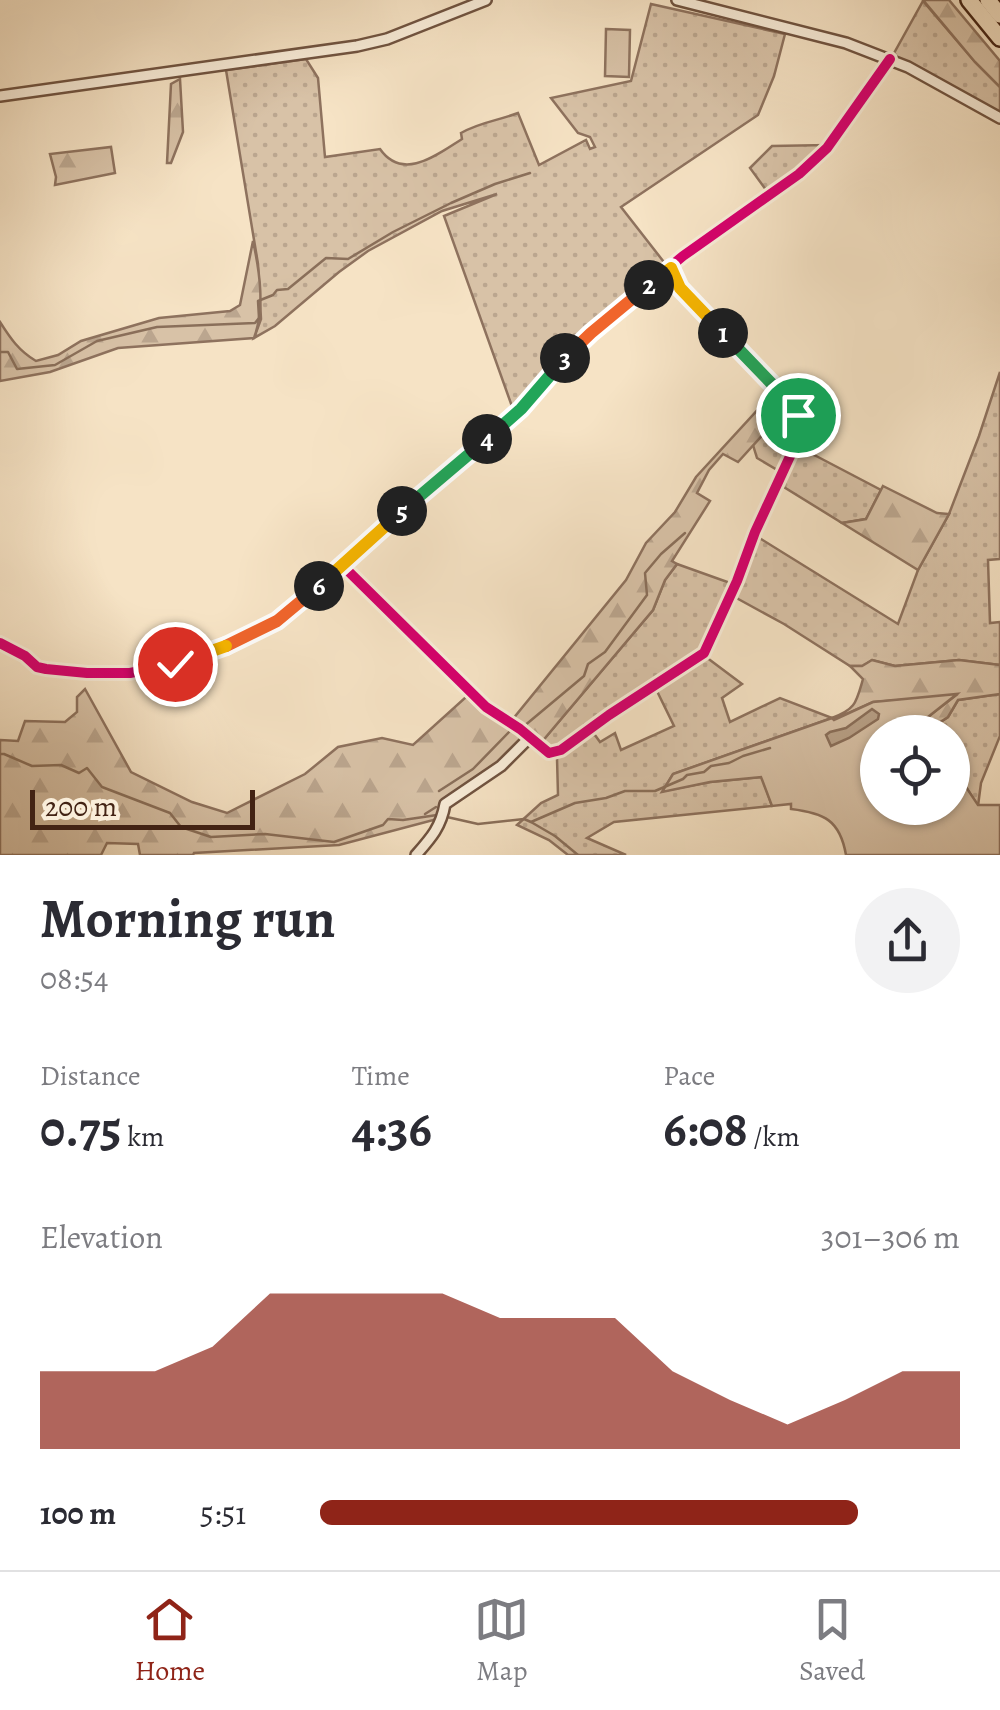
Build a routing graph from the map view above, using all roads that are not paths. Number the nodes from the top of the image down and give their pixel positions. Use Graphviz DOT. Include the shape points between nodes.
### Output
graph roads {
  1 [pos="486,0"];
  2 [pos="677,0"];
  3 [pos="969,0"];
  4 [pos="988,0"];
  5 [pos="1000,15"];
  6 [pos="1000,38"];
  7 [pos="890,59"];
  8 [pos="0,96"];
  9 [pos="1000,118"];
  10 [pos="671,268"];
  11 [pos="342,565"];
  12 [pos="0,643"];
  13 [pos="529,738"];
  14 [pos="416,855"];
  1 -- 8 [label="street" via="357,46"];
  2 -- 7 [label="street"];
  3 -- 6 [label="highway"];
  4 -- 5 [label="highway"];
  7 -- 9 [label="street"];
  7 -- 10 [label="street" via="813,162"];
  10 -- 11 [label="street" via="591,333 521,409"];
  10 -- 13 [label="street" via="680,288 795,408 798,440 704,654 561,750 549,753"];
  11 -- 12 [label="street" via="260,631 158,668 115,674 46,670"];
  11 -- 13 [label="street" via="486,707"];
  13 -- 14 [label="street" via="445,804 434,836"];
}
